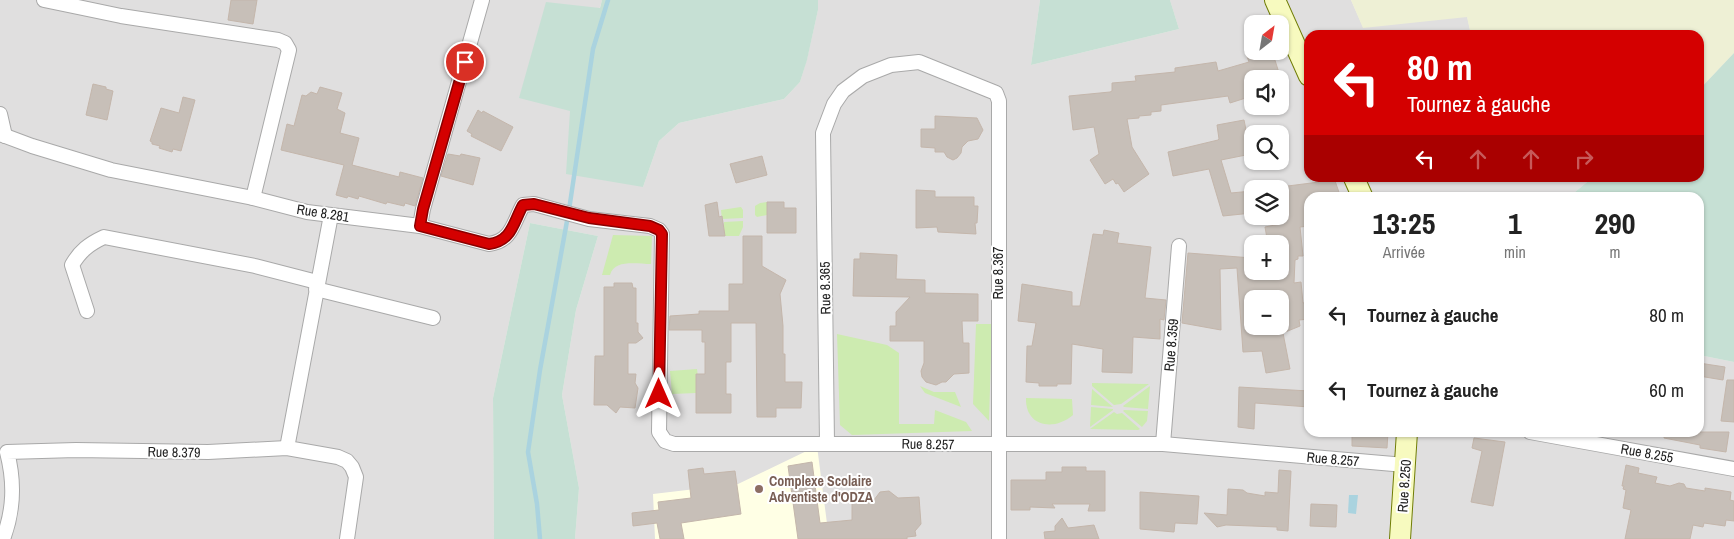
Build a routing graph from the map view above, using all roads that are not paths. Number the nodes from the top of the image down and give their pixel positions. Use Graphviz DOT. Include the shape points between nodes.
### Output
graph roads {
  1 [pos="44,0"];
  2 [pos="482,0"];
  3 [pos="1275,0"];
  4 [pos="1304,65"];
  5 [pos="998,101"];
  6 [pos="0,114"];
  7 [pos="3,135"];
  8 [pos="253,198"];
  9 [pos="331,215"];
  10 [pos="420,226"];
  11 [pos="659,230"];
  12 [pos="1179,246"];
  13 [pos="316,285"];
  14 [pos="87,311"];
  15 [pos="433,318"];
  16 [pos="1407,437"];
  17 [pos="1558,437"];
  18 [pos="0,440"];
  19 [pos="827,443"];
  20 [pos="1163,444"];
  21 [pos="998,445"];
  22 [pos="287,448"];
  23 [pos="7,452"];
  24 [pos="1405,465"];
  25 [pos="1734,469"];
  26 [pos="3,539"];
  27 [pos="347,539"];
  28 [pos="999,539"];
  29 [pos="1400,539"];
  1 -- 8 [label="street" via="285,43 289,50"];
  2 -- 10 [label="street"];
  3 -- 4 [label="street"];
  5 -- 19 [label="street, Rue 8.365" via="996,93 919,62 891,64 863,76 834,104 823,133"];
  5 -- 21 [label="street, Rue 8.367"];
  6 -- 7 [label="street"];
  7 -- 8 [label="street, Rue 8.281" via="111,170"];
  8 -- 9 [label="street, Rue 8.281"];
  9 -- 10 [label="street, Rue 8.281"];
  9 -- 13 [label="street"];
  10 -- 11 [label="street, Rue 8.281" via="489,244 500,242 509,234 523,205 534,204 589,218"];
  11 -- 19 [label="street, Rue 8.257" via="662,234 659,432 665,441 696,446"];
  12 -- 20 [label="street, Rue 8.359"];
  13 -- 14 [label="street" via="255,266 104,237 89,244 72,265"];
  13 -- 15 [label="street"];
  13 -- 22 [label="street"];
  16 -- 24 [label="street, Rue 8.250"];
  17 -- 25 [label="street, Rue 8.255"];
  18 -- 23 [label="street"];
  19 -- 21 [label="street, Rue 8.257"];
  20 -- 21 [label="street, Rue 8.257"];
  20 -- 24 [label="street, Rue 8.257"];
  21 -- 28 [label="street, Rue 8.367"];
  22 -- 23 [label="street, Rue 8.379" via="208,452"];
  22 -- 27 [label="street, Rue 8.379" via="338,457 352,466 356,477"];
  23 -- 26 [label="street" via="13,500"];
  24 -- 29 [label="street, Rue 8.250"];
}
